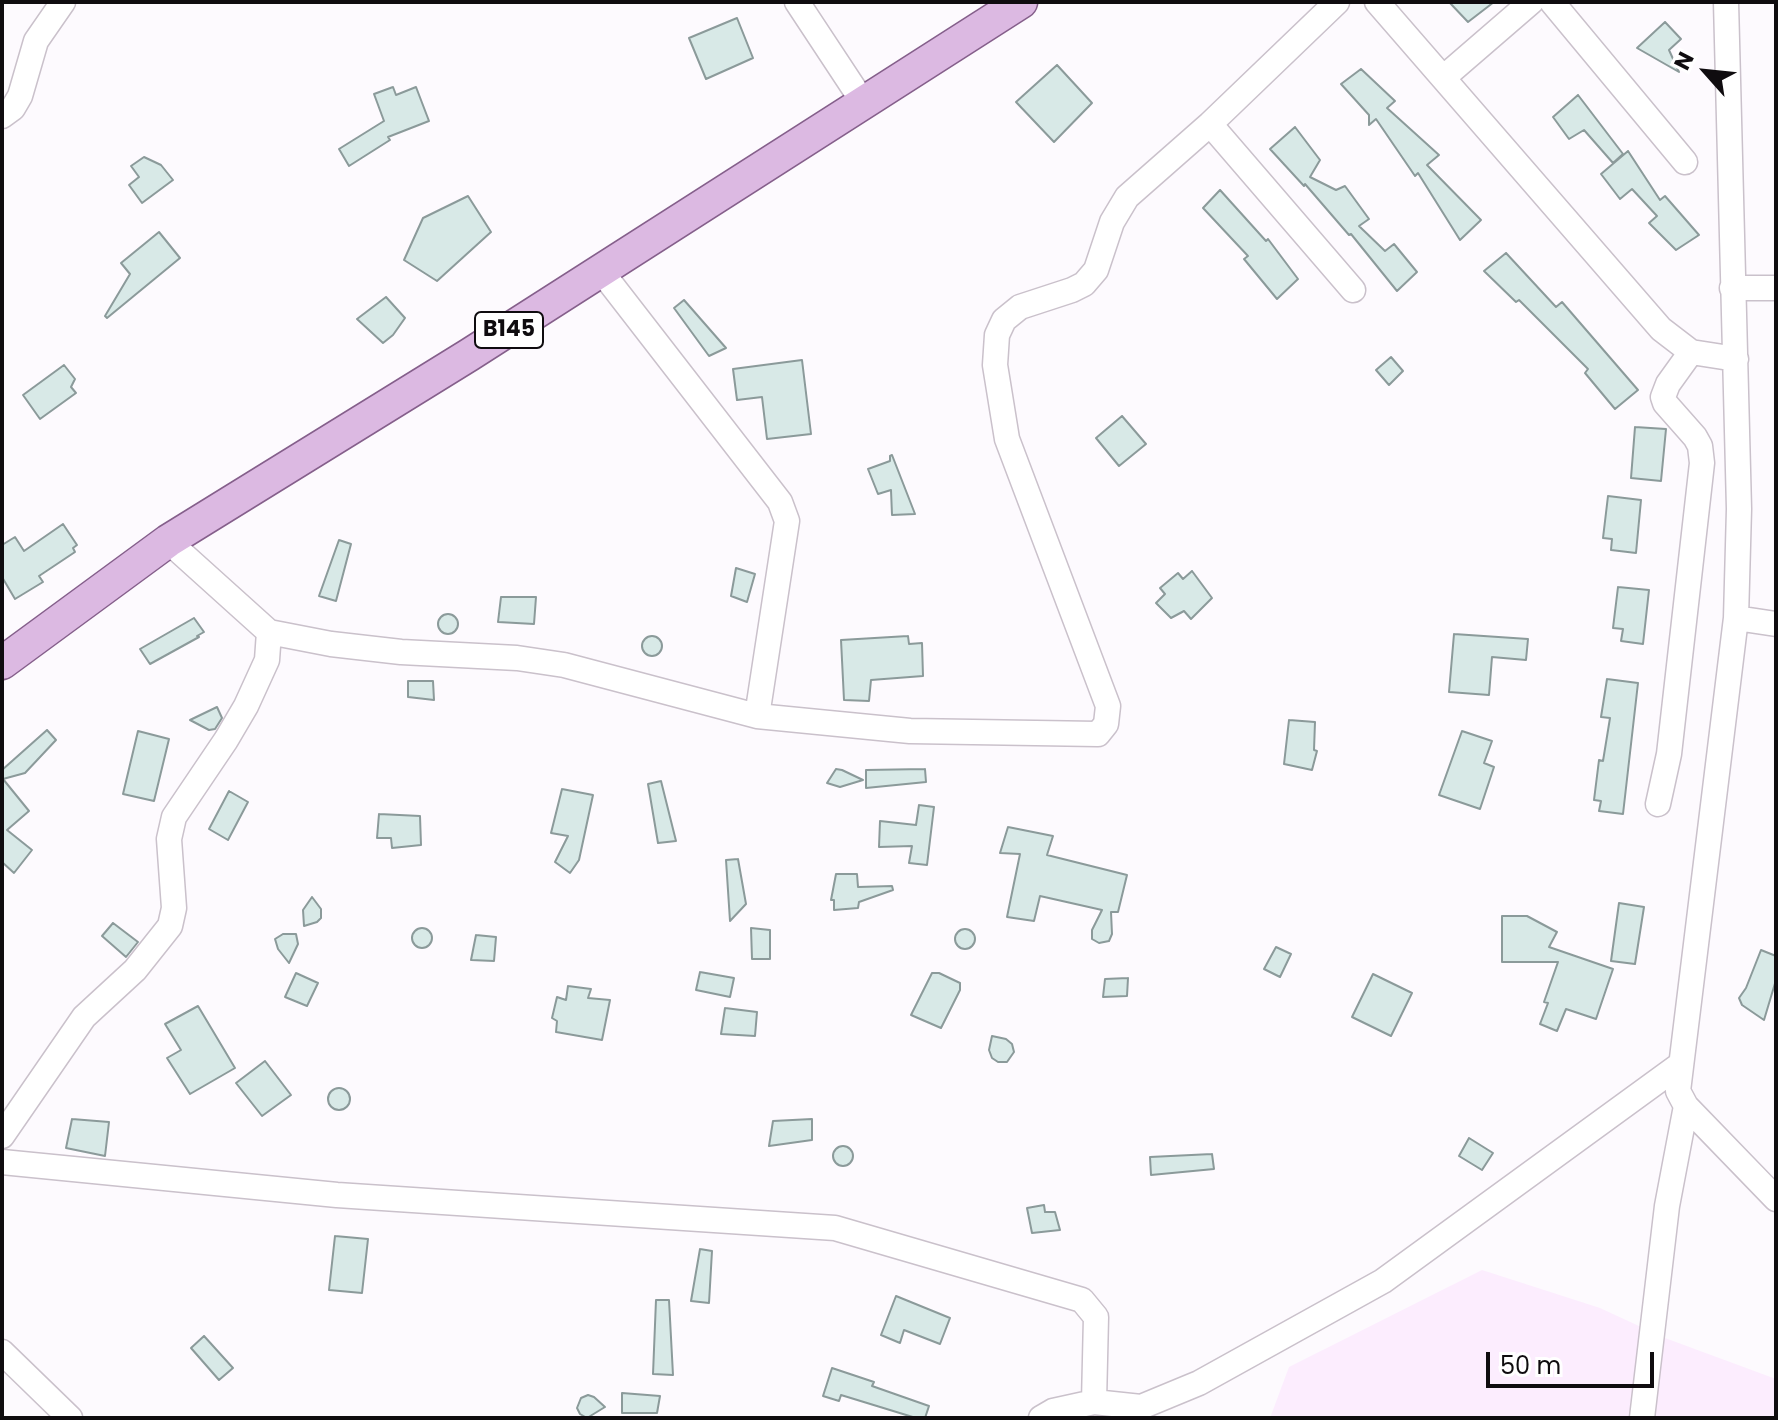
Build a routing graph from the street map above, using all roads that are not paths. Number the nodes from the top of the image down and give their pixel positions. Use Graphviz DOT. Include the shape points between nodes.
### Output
graph roads {
  1 [pos="63,2"];
  2 [pos="797,2"];
  3 [pos="1021,2"];
  4 [pos="1337,2"];
  5 [pos="1377,2"];
  6 [pos="1531,2"];
  7 [pos="1552,2"];
  8 [pos="1726,2"];
  9 [pos="1443,78"];
  10 [pos="863,102"];
  11 [pos="2,116"];
  12 [pos="1210,124"];
  13 [pos="1685,162"];
  14 [pos="601,271"];
  15 [pos="1732,288"];
  16 [pos="1776,288"];
  17 [pos="1353,290"];
  18 [pos="1691,352"];
  19 [pos="1736,359"];
  20 [pos="168,541"];
  21 [pos="1736,618"];
  22 [pos="1776,624"];
  23 [pos="269,632"];
  24 [pos="2,663"];
  25 [pos="757,716"];
  26 [pos="1658,804"];
  27 [pos="1681,1064"];
  28 [pos="1686,1106"];
  29 [pos="2,1136"];
  30 [pos="2,1162"];
  31 [pos="1776,1199"];
  32 [pos="2,1352"];
  33 [pos="1094,1402"];
  34 [pos="70,1418"];
  35 [pos="1041,1418"];
  36 [pos="1642,1418"];
  1 -- 11 [label="street" via="36,41 20,96"];
  2 -- 10 [label="street"];
  3 -- 10 [label="main road, B145"];
  4 -- 12 [label="street"];
  5 -- 9 [label="street"];
  6 -- 9 [label="street"];
  7 -- 13 [label="street"];
  8 -- 15 [label="street"];
  9 -- 18 [label="street" via="1661,329"];
  10 -- 14 [label="main road, B145"];
  12 -- 17 [label="street"];
  12 -- 25 [label="street" via="1127,197 1112,222 1096,270 1084,284 1020,307 1004,320 997,335 995,365 1007,439 1108,706 1106,724 1098,734 966,733"];
  14 -- 20 [label="main road, B145"];
  14 -- 25 [label="street" via="780,502 787,521"];
  15 -- 16 [label="street"];
  15 -- 19 [label="street"];
  18 -- 19 [label="street"];
  18 -- 26 [label="street" via="1663,397 1695,437 1702,463 1669,754"];
  19 -- 21 [label="street"];
  20 -- 23 [label="street"];
  20 -- 24 [label="main road, B145"];
  21 -- 22 [label="street"];
  21 -- 27 [label="street"];
  23 -- 25 [label="street" via="401,652 564,665"];
  23 -- 29 [label="street" via="267,660 246,706 174,817 169,839 174,908 170,926 135,970 84,1017"];
  27 -- 28 [label="street" via="1678,1091"];
  27 -- 33 [label="street" via="1383,1281 1159,1401 1141,1407"];
  28 -- 31 [label="street"];
  28 -- 36 [label="street" via="1667,1206"];
  30 -- 33 [label="street" via="337,1195 835,1228 1082,1300 1096,1317"];
  32 -- 34 [label="street"];
  33 -- 35 [label="street"];
}
